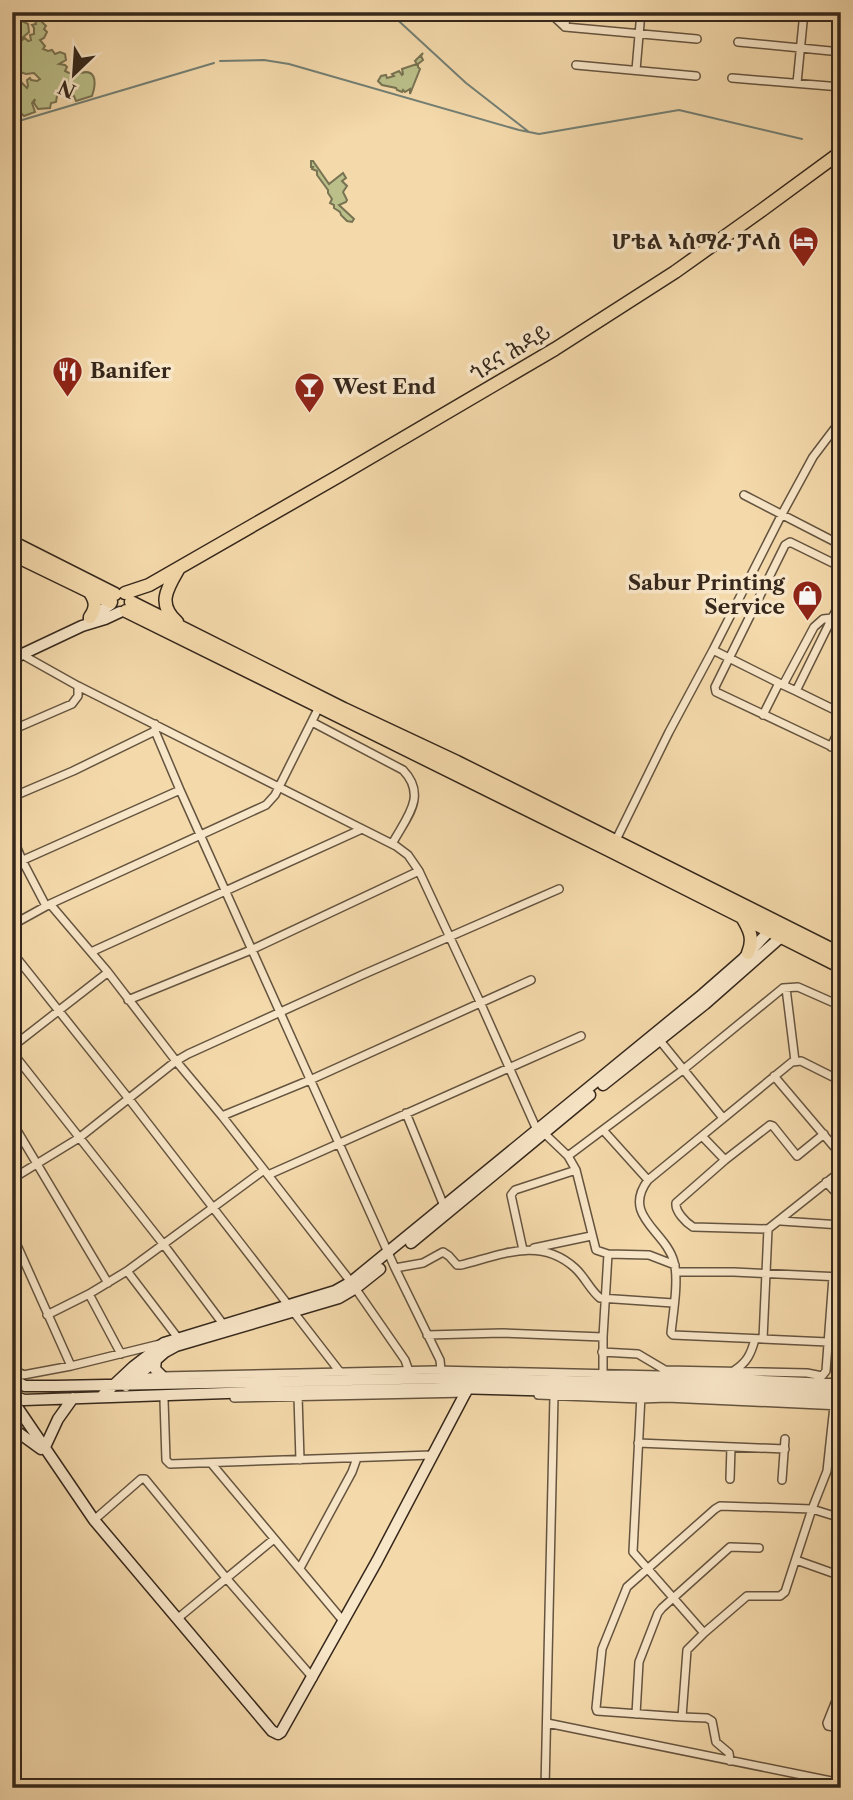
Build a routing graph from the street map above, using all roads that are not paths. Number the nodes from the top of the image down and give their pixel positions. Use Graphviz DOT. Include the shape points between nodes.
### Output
graph roads {
  1 [pos="549,12"];
  2 [pos="566,12"];
  3 [pos="641,12"];
  4 [pos="796,12"];
  5 [pos="804,13"];
  6 [pos="841,17"];
  7 [pos="565,27"];
  8 [pos="639,34"];
  9 [pos="697,39"];
  10 [pos="738,42"];
  11 [pos="800,48"];
  12 [pos="841,52"];
  13 [pos="576,65"];
  14 [pos="636,70"];
  15 [pos="696,76"];
  16 [pos="732,78"];
  17 [pos="797,83"];
  18 [pos="841,87"];
  19 [pos="840,155"];
  20 [pos="841,421"];
  21 [pos="744,495"];
  22 [pos="782,514"];
  23 [pos="12,542"];
  24 [pos="841,545"];
  25 [pos="12,554"];
  26 [pos="180,567"];
  27 [pos="841,567"];
  28 [pos="88,590"];
  29 [pos="841,601"];
  30 [pos="121,602"];
  31 [pos="832,618"];
  32 [pos="86,622"];
  33 [pos="183,627"];
  34 [pos="713,650"];
  35 [pos="16,654"];
  36 [pos="729,657"];
  37 [pos="781,684"];
  38 [pos="78,686"];
  39 [pos="796,691"];
  40 [pos="319,707"];
  41 [pos="841,713"];
  42 [pos="763,715"];
  43 [pos="312,722"];
  44 [pos="841,725"];
  45 [pos="155,728"];
  46 [pos="12,730"];
  47 [pos="831,747"];
  48 [pos="841,751"];
  49 [pos="279,786"];
  50 [pos="180,790"];
  51 [pos="12,797"];
  52 [pos="362,829"];
  53 [pos="201,835"];
  54 [pos="12,836"];
  55 [pos="392,844"];
  56 [pos="613,846"];
  57 [pos="22,860"];
  58 [pos="12,864"];
  59 [pos="419,871"];
  60 [pos="559,889"];
  61 [pos="226,891"];
  62 [pos="48,905"];
  63 [pos="742,917"];
  64 [pos="12,925"];
  65 [pos="776,931"];
  66 [pos="449,937"];
  67 [pos="251,950"];
  68 [pos="12,952"];
  69 [pos="91,952"];
  70 [pos="747,953"];
  71 [pos="841,954"];
  72 [pos="841,967"];
  73 [pos="107,972"];
  74 [pos="531,980"];
  75 [pos="786,988"];
  76 [pos="128,1000"];
  77 [pos="481,1002"];
  78 [pos="841,1006"];
  79 [pos="59,1012"];
  80 [pos="279,1012"];
  81 [pos="581,1036"];
  82 [pos="657,1037"];
  83 [pos="12,1050"];
  84 [pos="176,1061"];
  85 [pos="795,1061"];
  86 [pos="511,1068"];
  87 [pos="684,1069"];
  88 [pos="774,1076"];
  89 [pos="310,1080"];
  90 [pos="841,1080"];
  91 [pos="129,1099"];
  92 [pos="406,1113"];
  93 [pos="222,1116"];
  94 [pos="723,1118"];
  95 [pos="12,1122"];
  96 [pos="603,1130"];
  97 [pos="541,1132"];
  98 [pos="824,1134"];
  99 [pos="702,1136"];
  100 [pos="79,1139"];
  101 [pos="339,1145"];
  102 [pos="840,1150"];
  103 [pos="568,1156"];
  104 [pos="725,1160"];
  105 [pos="37,1165"];
  106 [pos="576,1170"];
  107 [pos="841,1171"];
  108 [pos="266,1172"];
  109 [pos="12,1179"];
  110 [pos="648,1181"];
  111 [pos="827,1182"];
  112 [pos="841,1198"];
  113 [pos="444,1206"];
  114 [pos="212,1207"];
  115 [pos="780,1221"];
  116 [pos="841,1225"];
  117 [pos="768,1229"];
  118 [pos="12,1234"];
  119 [pos="592,1236"];
  120 [pos="164,1245"];
  121 [pos="525,1250"];
  122 [pos="608,1254"];
  123 [pos="392,1260"];
  124 [pos="675,1269"];
  125 [pos="127,1271"];
  126 [pos="766,1273"];
  127 [pos="837,1277"];
  128 [pos="108,1283"];
  129 [pos="353,1285"];
  130 [pos="89,1294"];
  131 [pos="606,1299"];
  132 [pos="673,1303"];
  133 [pos="292,1308"];
  134 [pos="47,1315"];
  135 [pos="223,1324"];
  136 [pos="427,1335"];
  137 [pos="603,1336"];
  138 [pos="178,1338"];
  139 [pos="759,1339"];
  140 [pos="828,1342"];
  141 [pos="164,1343"];
  142 [pos="602,1352"];
  143 [pos="121,1354"];
  144 [pos="156,1359"];
  145 [pos="12,1360"];
  146 [pos="71,1366"];
  147 [pos="442,1370"];
  148 [pos="734,1371"];
  149 [pos="340,1372"];
  150 [pos="410,1375"];
  151 [pos="162,1376"];
  152 [pos="16,1381"];
  153 [pos="603,1383"];
  154 [pos="841,1383"];
  155 [pos="122,1385"];
  156 [pos="641,1390"];
  157 [pos="841,1390"];
  158 [pos="467,1391"];
  159 [pos="298,1396"];
  160 [pos="554,1396"];
  161 [pos="160,1397"];
  162 [pos="73,1398"];
  163 [pos="15,1400"];
  164 [pos="838,1404"];
  165 [pos="12,1429"];
  166 [pos="785,1439"];
  167 [pos="638,1443"];
  168 [pos="731,1447"];
  169 [pos="785,1449"];
  170 [pos="48,1452"];
  171 [pos="432,1455"];
  172 [pos="357,1458"];
  173 [pos="299,1460"];
  174 [pos="211,1463"];
  175 [pos="730,1479"];
  176 [pos="782,1480"];
  177 [pos="812,1509"];
  178 [pos="841,1518"];
  179 [pos="94,1520"];
  180 [pos="274,1539"];
  181 [pos="759,1548"];
  182 [pos="796,1560"];
  183 [pos="300,1568"];
  184 [pos="648,1570"];
  185 [pos="841,1576"];
  186 [pos="227,1579"];
  187 [pos="672,1598"];
  188 [pos="177,1619"];
  189 [pos="344,1622"];
  190 [pos="704,1633"];
  191 [pos="313,1678"];
  192 [pos="841,1688"];
  193 [pos="636,1714"];
  194 [pos="682,1717"];
  195 [pos="547,1723"];
  196 [pos="841,1728"];
  197 [pos="730,1761"];
  198 [pos="841,1783"];
  199 [pos="545,1788"];
  1 -- 7 [label="street"];
  2 -- 7 [label="street"];
  3 -- 8 [label="street"];
  4 -- 5 [label="street"];
  5 -- 6 [label="street"];
  5 -- 11 [label="street"];
  7 -- 8 [label="street"];
  8 -- 9 [label="street"];
  8 -- 14 [label="street"];
  10 -- 11 [label="street"];
  11 -- 12 [label="street"];
  11 -- 17 [label="street"];
  13 -- 14 [label="street"];
  14 -- 15 [label="street"];
  16 -- 17 [label="street"];
  17 -- 18 [label="street"];
  19 -- 26 [label="main road, ጎደና ሕዳይ" via="675,272 555,349"];
  20 -- 22 [label="street" via="816,453"];
  21 -- 22 [label="street"];
  22 -- 24 [label="street"];
  22 -- 34 [label="street"];
  23 -- 30 [label="main road"];
  25 -- 28 [label="main road"];
  26 -- 30 [label="main road, ጎደና ሕዳይ"];
  26 -- 33 [label="main road" via="165,598 168,613"];
  27 -- 36 [label="street" via="786,543"];
  28 -- 30 [label="main road"];
  28 -- 32 [label="main road" via="95,604"];
  29 -- 31 [label="street"];
  30 -- 32 [label="street"];
  30 -- 33 [label="main road"];
  30 -- 40 [label="main road"];
  31 -- 37 [label="street" via="814,627"];
  31 -- 39 [label="street"];
  32 -- 35 [label="street"];
  33 -- 56 [label="main road"];
  34 -- 36 [label="street"];
  34 -- 56 [label="street"];
  35 -- 38 [label="street"];
  36 -- 37 [label="street"];
  36 -- 42 [label="street" via="715,691"];
  37 -- 39 [label="street"];
  37 -- 42 [label="street"];
  38 -- 45 [label="street"];
  38 -- 46 [label="street" via="72,704"];
  39 -- 41 [label="street"];
  40 -- 43 [label="street"];
  40 -- 56 [label="main road"];
  42 -- 47 [label="street"];
  43 -- 49 [label="street"];
  43 -- 55 [label="street" via="411,778 414,804"];
  44 -- 47 [label="street"];
  45 -- 49 [label="street"];
  45 -- 50 [label="street"];
  45 -- 51 [label="street"];
  47 -- 48 [label="street"];
  49 -- 52 [label="street"];
  49 -- 53 [label="street" via="260,809"];
  50 -- 53 [label="street"];
  50 -- 57 [label="street"];
  52 -- 55 [label="street"];
  52 -- 61 [label="street"];
  53 -- 61 [label="street"];
  53 -- 62 [label="street"];
  54 -- 57 [label="street"];
  55 -- 59 [label="street" via="408,855"];
  56 -- 63 [label="main road"];
  56 -- 65 [label="main road"];
  57 -- 58 [label="street"];
  57 -- 62 [label="street"];
  59 -- 66 [label="street"];
  59 -- 67 [label="street"];
  60 -- 66 [label="street"];
  61 -- 67 [label="street"];
  61 -- 69 [label="street"];
  62 -- 64 [label="street"];
  62 -- 69 [label="street"];
  63 -- 65 [label="main road"];
  63 -- 70 [label="main road" via="752,941"];
  65 -- 70 [label="street"];
  65 -- 71 [label="main road"];
  65 -- 72 [label="main road"];
  65 -- 82 [label="street"];
  66 -- 77 [label="street"];
  66 -- 80 [label="street"];
  67 -- 76 [label="street"];
  67 -- 80 [label="street"];
  68 -- 79 [label="street"];
  69 -- 73 [label="street"];
  70 -- 82 [label="street"];
  73 -- 76 [label="street"];
  73 -- 79 [label="street"];
  74 -- 77 [label="street"];
  75 -- 78 [label="street" via="798,987"];
  75 -- 85 [label="street"];
  75 -- 87 [label="street"];
  76 -- 84 [label="street"];
  77 -- 86 [label="street"];
  77 -- 89 [label="street"];
  79 -- 83 [label="street"];
  79 -- 91 [label="street"];
  80 -- 84 [label="street"];
  80 -- 89 [label="street"];
  81 -- 86 [label="street"];
  82 -- 87 [label="street"];
  82 -- 97 [label="street"];
  83 -- 100 [label="street"];
  84 -- 91 [label="street"];
  84 -- 93 [label="street"];
  85 -- 88 [label="street"];
  85 -- 90 [label="street"];
  86 -- 92 [label="street"];
  86 -- 97 [label="street"];
  87 -- 94 [label="street"];
  87 -- 96 [label="street"];
  88 -- 94 [label="street"];
  88 -- 98 [label="street"];
  89 -- 93 [label="street"];
  89 -- 101 [label="street"];
  91 -- 100 [label="street"];
  91 -- 114 [label="street"];
  92 -- 101 [label="street"];
  92 -- 113 [label="street"];
  93 -- 108 [label="street"];
  94 -- 99 [label="street"];
  95 -- 105 [label="street"];
  96 -- 103 [label="street"];
  96 -- 110 [label="street"];
  97 -- 103 [label="street"];
  97 -- 113 [label="street"];
  97 -- 123 [label="street"];
  98 -- 102 [label="street"];
  98 -- 104 [label="street" via="797,1156 770,1125"];
  99 -- 104 [label="street"];
  99 -- 110 [label="street"];
  100 -- 105 [label="street"];
  100 -- 120 [label="street"];
  101 -- 108 [label="street"];
  101 -- 123 [label="street"];
  103 -- 106 [label="street"];
  104 -- 117 [label="street" via="676,1203 676,1208 693,1227"];
  105 -- 109 [label="street"];
  105 -- 128 [label="street"];
  106 -- 119 [label="street"];
  106 -- 121 [label="street" via="512,1192"];
  107 -- 111 [label="street"];
  108 -- 114 [label="street"];
  108 -- 129 [label="street"];
  110 -- 124 [label="street" via="640,1192 641,1212 668,1248"];
  111 -- 112 [label="street"];
  111 -- 115 [label="street"];
  113 -- 123 [label="street"];
  114 -- 120 [label="street"];
  114 -- 133 [label="street"];
  115 -- 116 [label="street"];
  115 -- 117 [label="street"];
  117 -- 126 [label="street"];
  118 -- 134 [label="street"];
  119 -- 121 [label="street"];
  119 -- 122 [label="street" via="596,1250"];
  120 -- 125 [label="street"];
  120 -- 135 [label="street"];
  121 -- 123 [label="street" via="461,1265 443,1252 423,1263"];
  121 -- 131 [label="street" via="547,1252 567,1262"];
  122 -- 124 [label="street" via="644,1254"];
  122 -- 131 [label="street"];
  123 -- 129 [label="street"];
  123 -- 136 [label="street"];
  124 -- 126 [label="street"];
  124 -- 132 [label="street"];
  125 -- 128 [label="street"];
  125 -- 138 [label="street"];
  126 -- 127 [label="street"];
  126 -- 139 [label="street"];
  127 -- 140 [label="street"];
  128 -- 130 [label="street"];
  129 -- 133 [label="street"];
  129 -- 150 [label="street" via="405,1360"];
  130 -- 134 [label="street"];
  130 -- 143 [label="street"];
  131 -- 132 [label="street"];
  131 -- 137 [label="street"];
  132 -- 139 [label="street" via="671,1334 675,1336"];
  133 -- 135 [label="street"];
  133 -- 144 [label="street" via="176,1346"];
  133 -- 149 [label="street"];
  134 -- 146 [label="street"];
  135 -- 138 [label="street"];
  136 -- 137 [label="street"];
  136 -- 147 [label="street"];
  137 -- 142 [label="street"];
  138 -- 141 [label="street"];
  139 -- 140 [label="street"];
  139 -- 148 [label="street" via="746,1362"];
  140 -- 148 [label="street" via="822,1376"];
  141 -- 143 [label="street"];
  141 -- 155 [label="street"];
  142 -- 148 [label="street" via="638,1354 665,1370"];
  142 -- 153 [label="street"];
  143 -- 146 [label="street"];
  144 -- 151 [label="street" via="155,1369"];
  144 -- 155 [label="street"];
  145 -- 146 [label="street" via="23,1375"];
  147 -- 150 [label="street"];
  147 -- 153 [label="street"];
  149 -- 150 [label="street"];
  149 -- 151 [label="street"];
  150 -- 153 [label="street"];
  150 -- 155 [label="street"];
  151 -- 155 [label="street"];
  152 -- 155 [label="street" via="25,1386"];
  152 -- 163 [label="street" via="22,1392"];
  153 -- 154 [label="street" via="660,1375"];
  153 -- 156 [label="street"];
  153 -- 158 [label="street"];
  155 -- 161 [label="street"];
  155 -- 162 [label="street" via="101,1397"];
  156 -- 157 [label="street"];
  156 -- 160 [label="street"];
  156 -- 164 [label="street"];
  156 -- 167 [label="street"];
  158 -- 159 [label="street"];
  158 -- 160 [label="street"];
  158 -- 161 [label="street"];
  158 -- 171 [label="street"];
  159 -- 161 [label="street"];
  159 -- 173 [label="street"];
  160 -- 195 [label="street"];
  161 -- 174 [label="street" via="168,1463"];
  162 -- 163 [label="street"];
  162 -- 170 [label="street" via="58,1419"];
  163 -- 170 [label="street"];
  164 -- 177 [label="street" via="827,1471"];
  165 -- 170 [label="street"];
  166 -- 169 [label="street"];
  167 -- 168 [label="street"];
  167 -- 184 [label="street" via="632,1549"];
  168 -- 169 [label="street"];
  168 -- 175 [label="street"];
  169 -- 176 [label="street"];
  170 -- 179 [label="street"];
  171 -- 172 [label="street"];
  171 -- 189 [label="street"];
  172 -- 173 [label="street"];
  172 -- 183 [label="street"];
  173 -- 174 [label="street"];
  174 -- 180 [label="street"];
  177 -- 178 [label="street"];
  177 -- 182 [label="street"];
  177 -- 184 [label="street" via="717,1507"];
  179 -- 186 [label="street" via="145,1479"];
  179 -- 188 [label="street"];
  180 -- 183 [label="street"];
  180 -- 186 [label="street"];
  181 -- 187 [label="street" via="730,1547"];
  182 -- 185 [label="street"];
  182 -- 190 [label="street" via="783,1595 747,1596"];
  183 -- 189 [label="street"];
  184 -- 187 [label="street"];
  184 -- 193 [label="street" via="626,1591 602,1649 596,1708"];
  186 -- 188 [label="street"];
  186 -- 191 [label="street"];
  187 -- 190 [label="street"];
  187 -- 193 [label="street" via="658,1613 640,1657"];
  188 -- 191 [label="street" via="275,1733 281,1732"];
  189 -- 191 [label="street"];
  190 -- 194 [label="street" via="687,1650"];
  192 -- 196 [label="street" via="827,1723"];
  193 -- 194 [label="street"];
  194 -- 197 [label="street" via="712,1721 716,1742 729,1753"];
  195 -- 197 [label="street"];
  195 -- 199 [label="street"];
  197 -- 198 [label="street"];
}
